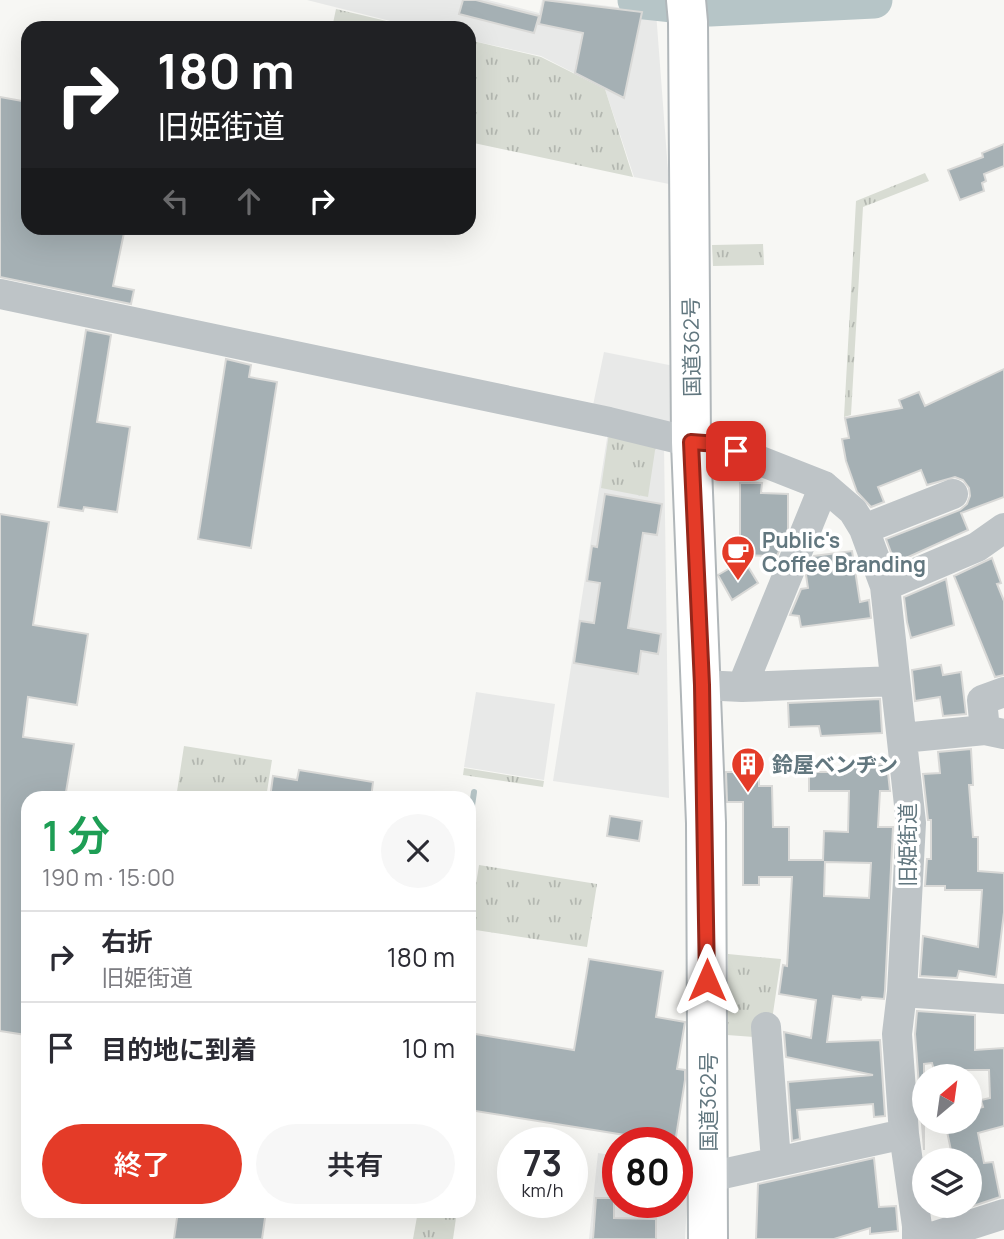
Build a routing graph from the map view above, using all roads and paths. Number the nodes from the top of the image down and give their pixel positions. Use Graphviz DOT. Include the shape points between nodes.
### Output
graph roads {
  1 [pos="686,7"];
  2 [pos="0,294"];
  3 [pos="691,442"];
  4 [pos="824,486"];
  5 [pos="953,494"];
  6 [pos="1004,528"];
  7 [pos="864,529"];
  8 [pos="885,586"];
  9 [pos="895,681"];
  10 [pos="702,685"];
  11 [pos="742,687"];
  12 [pos="1004,692"];
  13 [pos="995,732"];
  14 [pos="902,738"];
  15 [pos="902,992"];
  16 [pos="1004,999"];
  17 [pos="766,1027"];
  18 [pos="904,1134"];
  19 [pos="776,1161"];
  20 [pos="709,1177"];
  21 [pos="1004,1214"];
  22 [pos="708,1239"];
  23 [pos="917,1239"];
  24 [pos="926,1239"];
  1 -- 3 [label="highway, 国道362号"];
  2 -- 3 [label="street, 旧姫街道"];
  3 -- 4 [label="street, 旧姫街道" via="718,444"];
  3 -- 10 [label="highway, 国道362号"];
  4 -- 7 [label="street, 旧姫街道"];
  4 -- 11 [label="street"];
  5 -- 7 [label="street"];
  6 -- 8 [label="street" via="977,547"];
  7 -- 8 [label="street, 旧姫街道"];
  8 -- 9 [label="street, 旧姫街道"];
  9 -- 11 [label="street"];
  9 -- 14 [label="street, 旧姫街道"];
  10 -- 11 [label="street"];
  10 -- 20 [label="highway, 国道362号"];
  12 -- 13 [label="street" via="982,700"];
  13 -- 14 [label="street"];
  14 -- 15 [label="street, 旧姫街道" via="911,823"];
  15 -- 16 [label="street"];
  15 -- 18 [label="street, 旧姫街道" via="897,1034"];
  17 -- 19 [label="street"];
  18 -- 19 [label="street"];
  18 -- 23 [label="street, 旧姫街道"];
  19 -- 20 [label="street"];
  20 -- 22 [label="highway, 国道362号"];
  21 -- 24 [label="street"];
}
